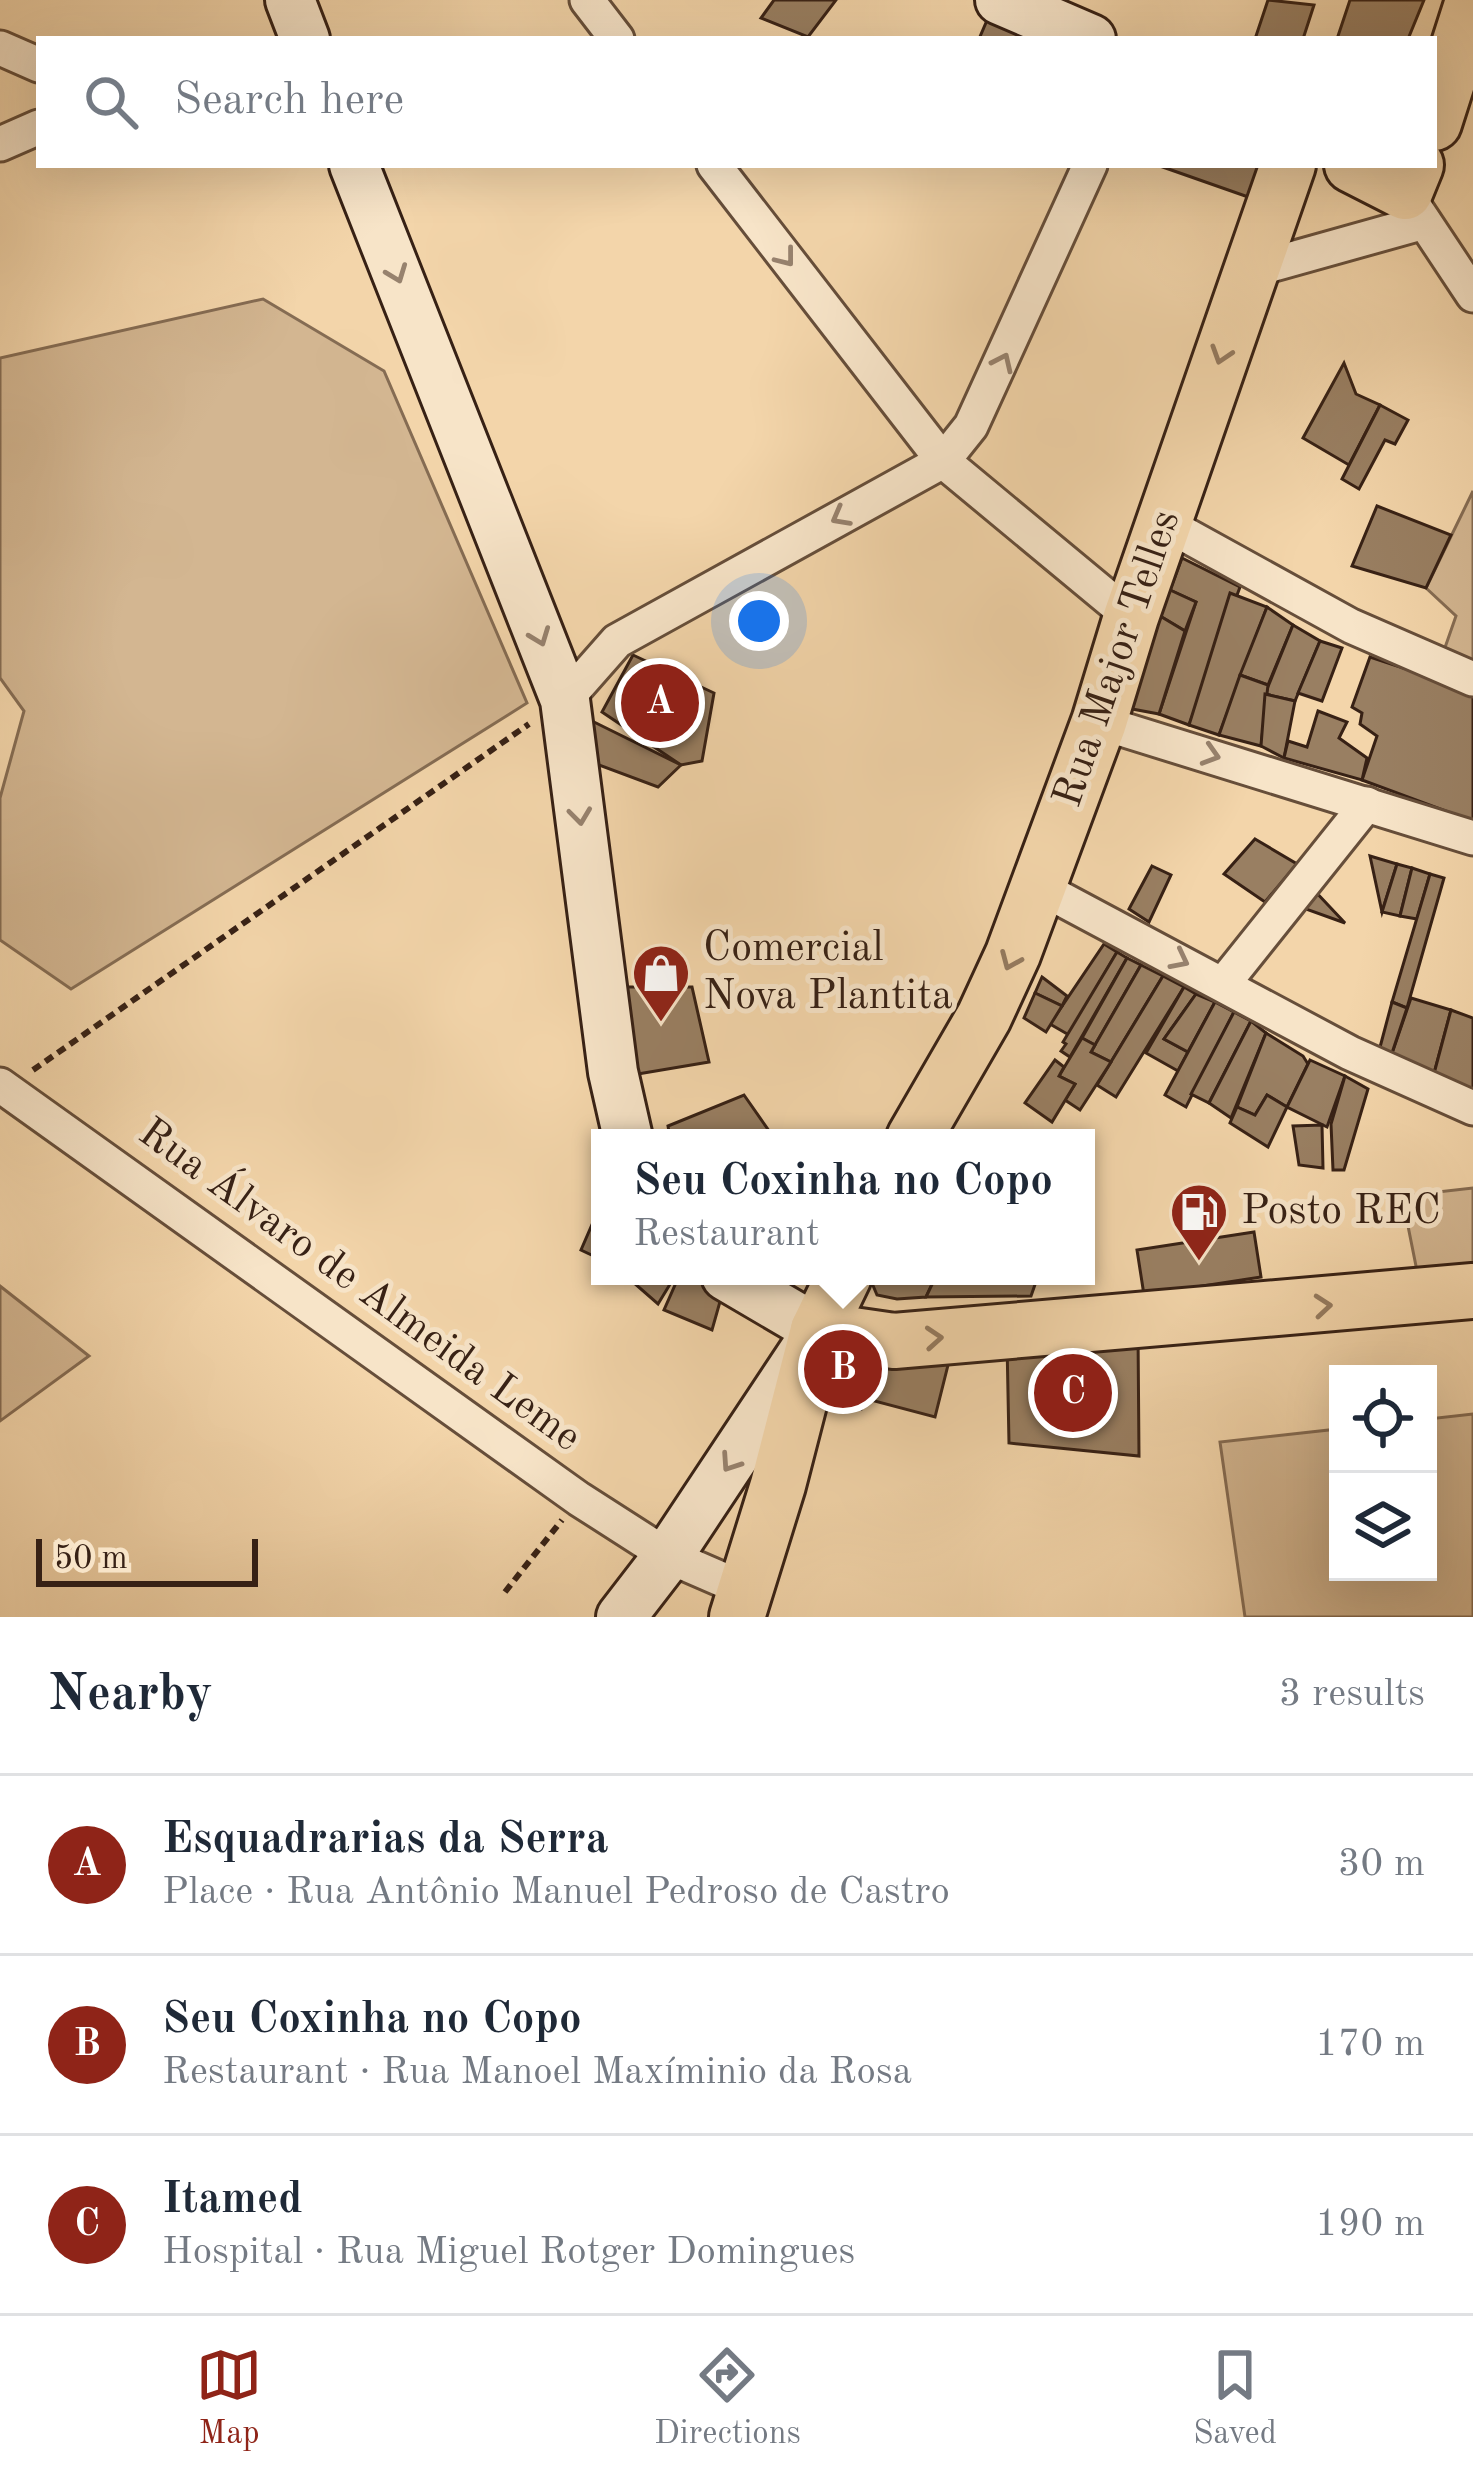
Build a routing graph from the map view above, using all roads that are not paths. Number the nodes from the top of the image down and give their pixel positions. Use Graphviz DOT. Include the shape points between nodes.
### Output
graph roads {
  1 [pos="290,0"];
  2 [pos="587,0"];
  3 [pos="1000,0"];
  4 [pos="1473,1"];
  5 [pos="304,36"];
  6 [pos="615,36"];
  7 [pos="1084,36"];
  8 [pos="0,48"];
  9 [pos="36,64"];
  10 [pos="1437,114"];
  11 [pos="1437,124"];
  12 [pos="36,128"];
  13 [pos="1473,141"];
  14 [pos="0,144"];
  15 [pos="355,168"];
  16 [pos="716,168"];
  17 [pos="1089,168"];
  18 [pos="1287,168"];
  19 [pos="1359,168"];
  20 [pos="1415,193"];
  21 [pos="1249,271"];
  22 [pos="1473,295"];
  23 [pos="943,461"];
  24 [pos="1166,524"];
  25 [pos="1131,617"];
  26 [pos="1473,679"];
  27 [pos="565,700"];
  28 [pos="1099,722"];
  29 [pos="1367,804"];
  30 [pos="1473,838"];
  31 [pos="1039,887"];
  32 [pos="1224,982"];
  33 [pos="3,1087"];
  34 [pos="1473,1108"];
  35 [pos="626,1129"];
  36 [pos="919,1129"];
  37 [pos="741,1285"];
  38 [pos="840,1285"];
  39 [pos="1473,1291"];
  40 [pos="818,1330"];
  41 [pos="668,1556"];
  42 [pos="740,1603"];
  43 [pos="621,1617"];
  1 -- 5 [label="main road"];
  2 -- 6 [label="street"];
  3 -- 7 [label="main road"];
  4 -- 10 [label="main road"];
  8 -- 9 [label="street"];
  11 -- 13 [label="main road"];
  12 -- 14 [label="street"];
  15 -- 27 [label="main road, one-way"];
  16 -- 23 [label="street, one-way"];
  23 -- 17 [label="street, one-way" via="982,405"];
  18 -- 21 [label="main road, Rua Major Telles"];
  19 -- 20 [label="main road"];
  20 -- 21 [label="street"];
  20 -- 22 [label="street"];
  21 -- 24 [label="main road, Rua Major Telles, one-way"];
  23 -- 25 [label="street"];
  23 -- 27 [label="street, one-way" via="616,640"];
  24 -- 25 [label="main road, Rua Major Telles"];
  24 -- 26 [label="street" via="1391,646"];
  25 -- 28 [label="main road, Rua Major Telles"];
  27 -- 35 [label="main road, one-way"];
  28 -- 29 [label="street, one-way"];
  28 -- 31 [label="main road, Rua Major Telles"];
  29 -- 30 [label="street"];
  29 -- 32 [label="street"];
  31 -- 32 [label="street, one-way"];
  31 -- 36 [label="main road, Rua Major Telles, one-way" via="984,1017"];
  32 -- 34 [label="street" via="1350,1053"];
  33 -- 41 [label="street, Rua Álvaro de Almeida Leme"];
  37 -- 40 [label="main road"];
  38 -- 40 [label="main road"];
  40 -- 39 [label="main road, one-way" via="894,1341"];
  40 -- 41 [label="main road, one-way"];
  40 -- 42 [label="main road"];
  41 -- 42 [label="street, Rua Álvaro de Almeida Leme"];
  41 -- 43 [label="main road"];
}
